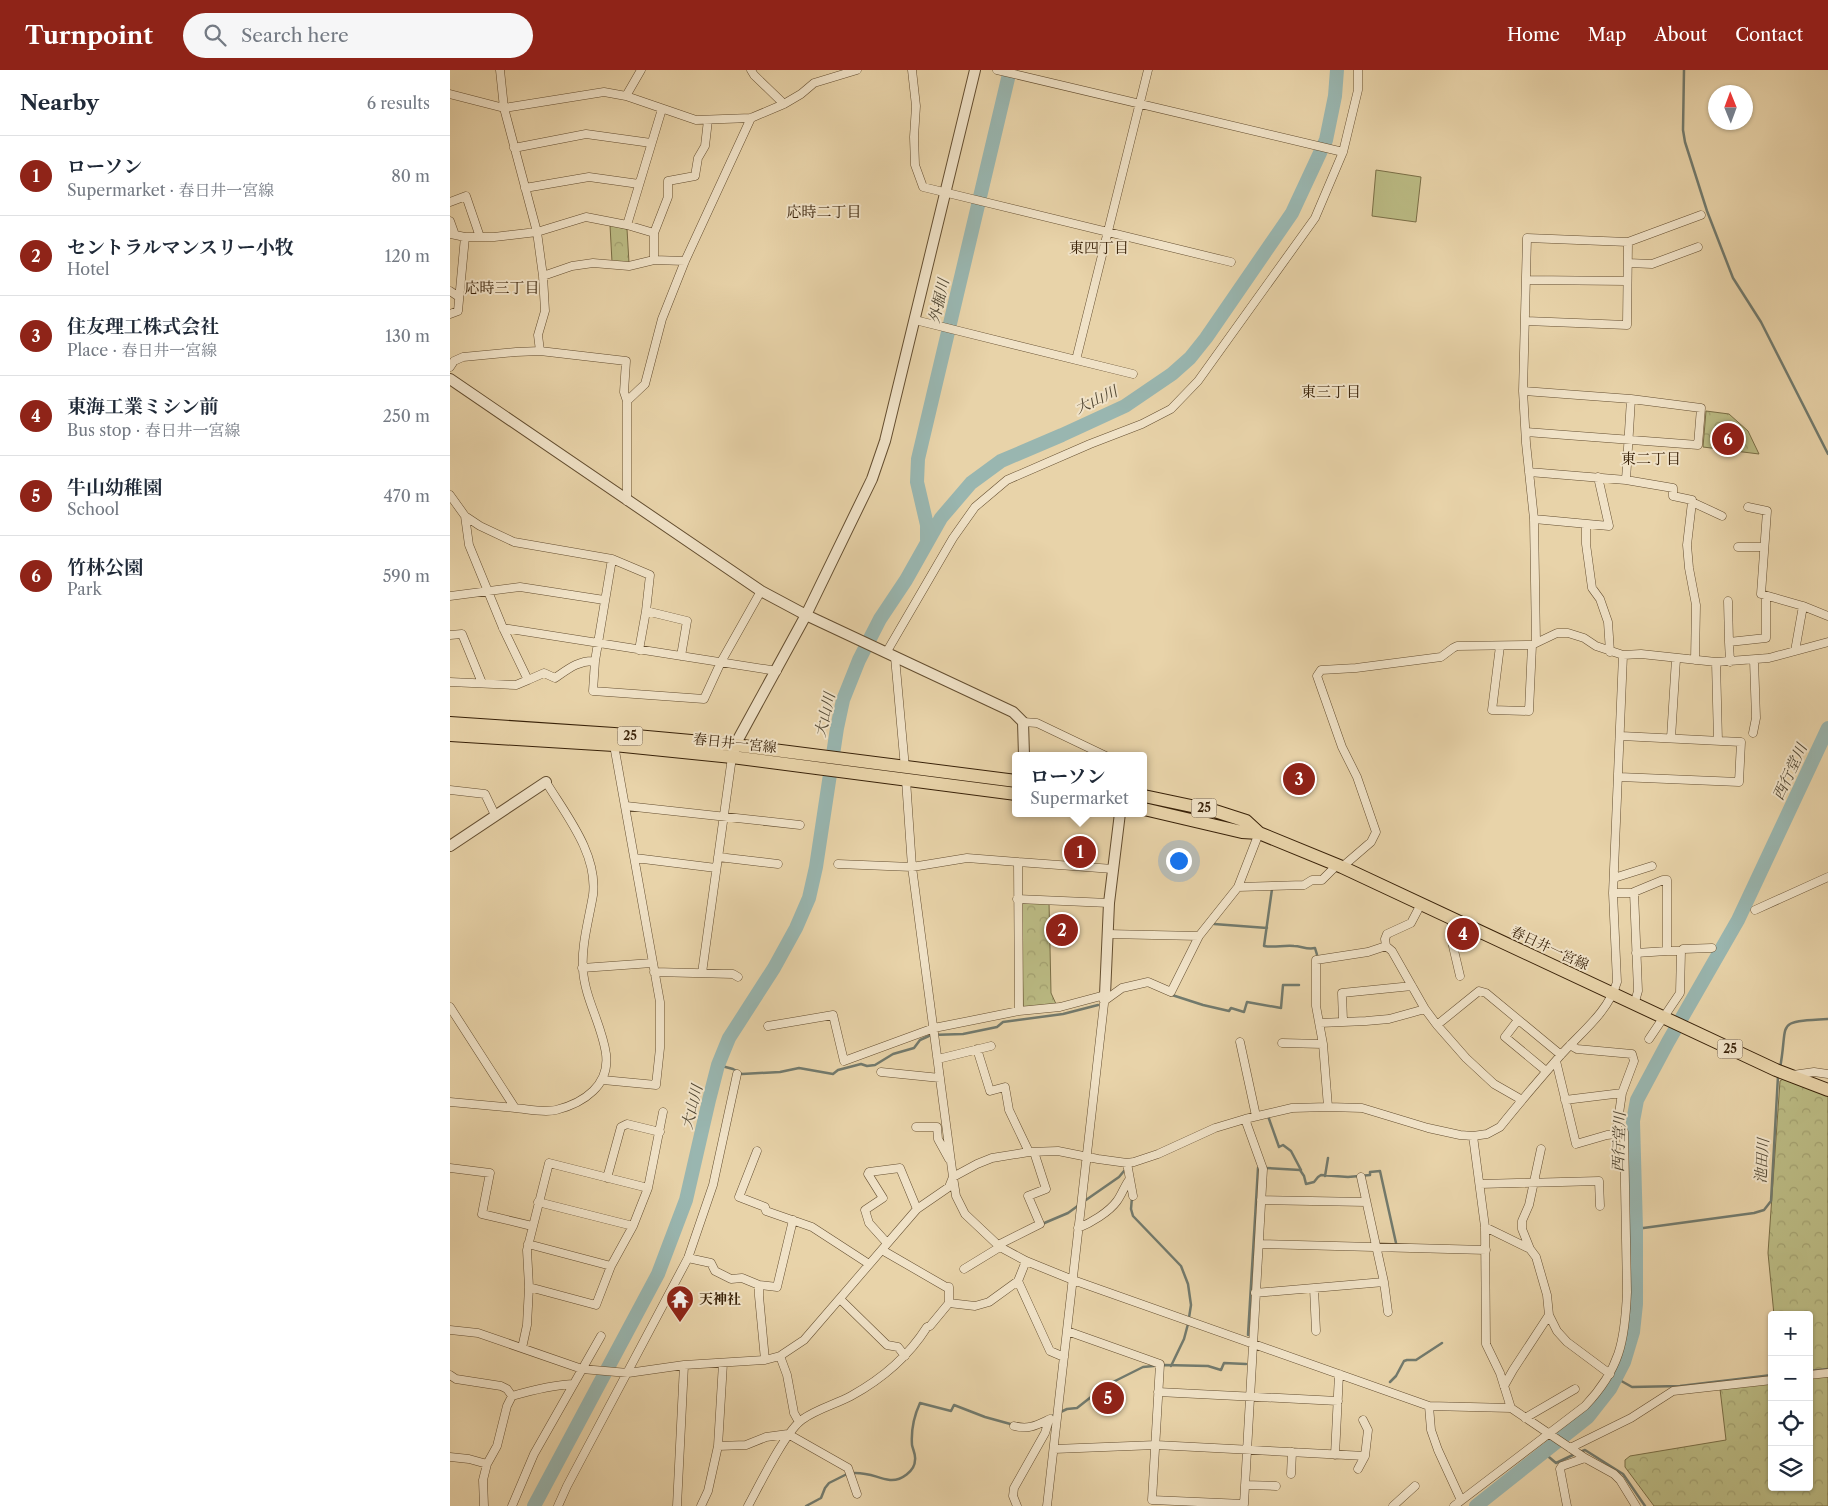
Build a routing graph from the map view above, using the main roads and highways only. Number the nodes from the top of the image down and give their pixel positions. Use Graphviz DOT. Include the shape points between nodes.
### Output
graph roads {
  1 [pos="450,723"];
  2 [pos="450,735"];
  3 [pos="734,751"];
  4 [pos="906,774"];
  5 [pos="1012,781"];
  6 [pos="1012,793"];
  7 [pos="1147,797"];
  8 [pos="1147,810"];
  9 [pos="1259,833"];
  10 [pos="1828,1090"];
  1 -- 3 [label="main road, 春日井一宮線 / 25" via="614,734"];
  2 -- 3 [label="main road, 春日井一宮線 / 25"];
  3 -- 4 [label="main road, 春日井一宮線 / 25"];
  4 -- 5 [label="main road, 春日井一宮線 / 25"];
  4 -- 6 [label="main road, 春日井一宮線 / 25"];
  7 -- 9 [label="main road, 春日井一宮線 / 25" via="1246,821"];
  8 -- 9 [label="main road, 春日井一宮線 / 25"];
  9 -- 10 [label="main road, 春日井一宮線 / 25" via="1340,866 1634,1005 1785,1074"];
}
